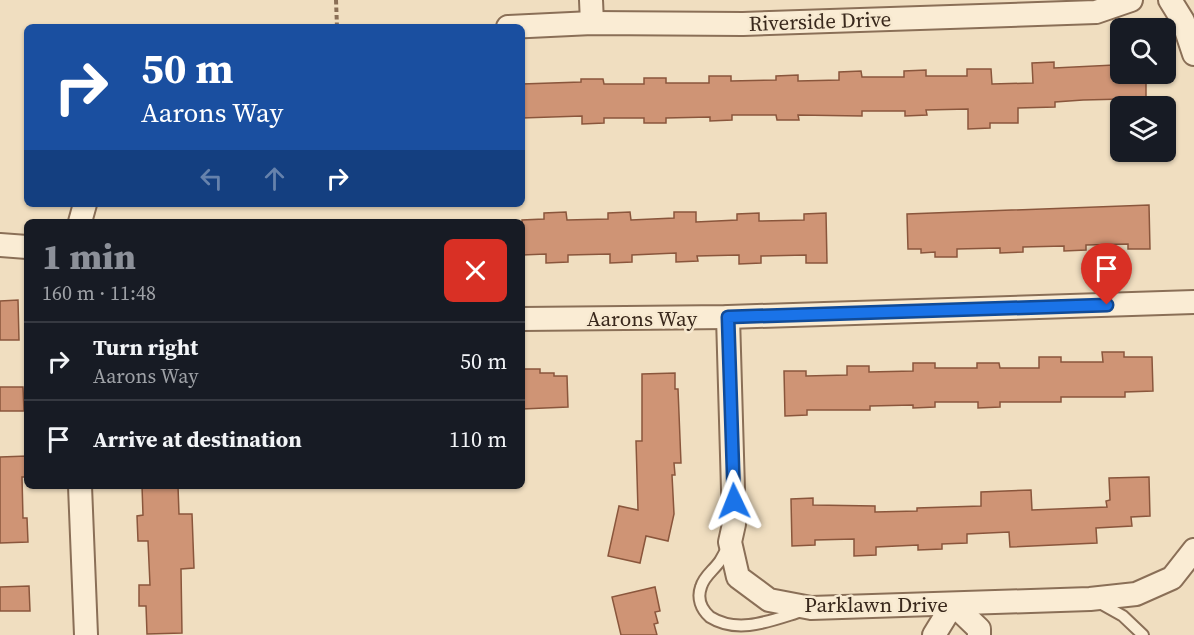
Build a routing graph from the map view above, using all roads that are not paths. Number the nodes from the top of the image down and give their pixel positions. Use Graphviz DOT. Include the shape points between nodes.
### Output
graph roads {
  1 [pos="591,0"];
  2 [pos="1131,0"];
  3 [pos="1170,0"];
  4 [pos="900,9"];
  5 [pos="592,23"];
  6 [pos="525,26"];
  7 [pos="1194,54"];
  8 [pos="0,245"];
  9 [pos="24,247"];
  10 [pos="1194,302"];
  11 [pos="728,317"];
  12 [pos="525,319"];
  13 [pos="80,489"];
  14 [pos="730,542"];
  15 [pos="1194,550"];
  16 [pos="1090,599"];
  17 [pos="953,604"];
  18 [pos="810,608"];
  19 [pos="86,635"];
  20 [pos="934,635"];
  21 [pos="979,635"];
  22 [pos="1143,635"];
  1 -- 5 [label="street"];
  2 -- 4 [label="street, Riverside Drive" via="1096,12"];
  3 -- 7 [label="street" via="1183,21"];
  4 -- 5 [label="street, Riverside Drive" via="743,24"];
  5 -- 6 [label="street, Riverside Drive"];
  8 -- 9 [label="street"];
  10 -- 11 [label="street, Aarons Way"];
  11 -- 12 [label="street, Aarons Way"];
  11 -- 14 [label="street, Parklawn Drive" via="734,524"];
  13 -- 19 [label="street"];
  14 -- 18 [label="street, Parklawn Drive" via="738,578 769,600"];
  14 -- 18 [label="lane" via="700,590 700,602 716,622 751,629"];
  15 -- 16 [label="street, Parklawn Drive" via="1172,578 1136,594"];
  16 -- 17 [label="street, Parklawn Drive"];
  16 -- 22 [label="lane" via="1109,606"];
  17 -- 18 [label="street, Parklawn Drive"];
  17 -- 20 [label="street"];
  17 -- 21 [label="street" via="979,629"];
}
